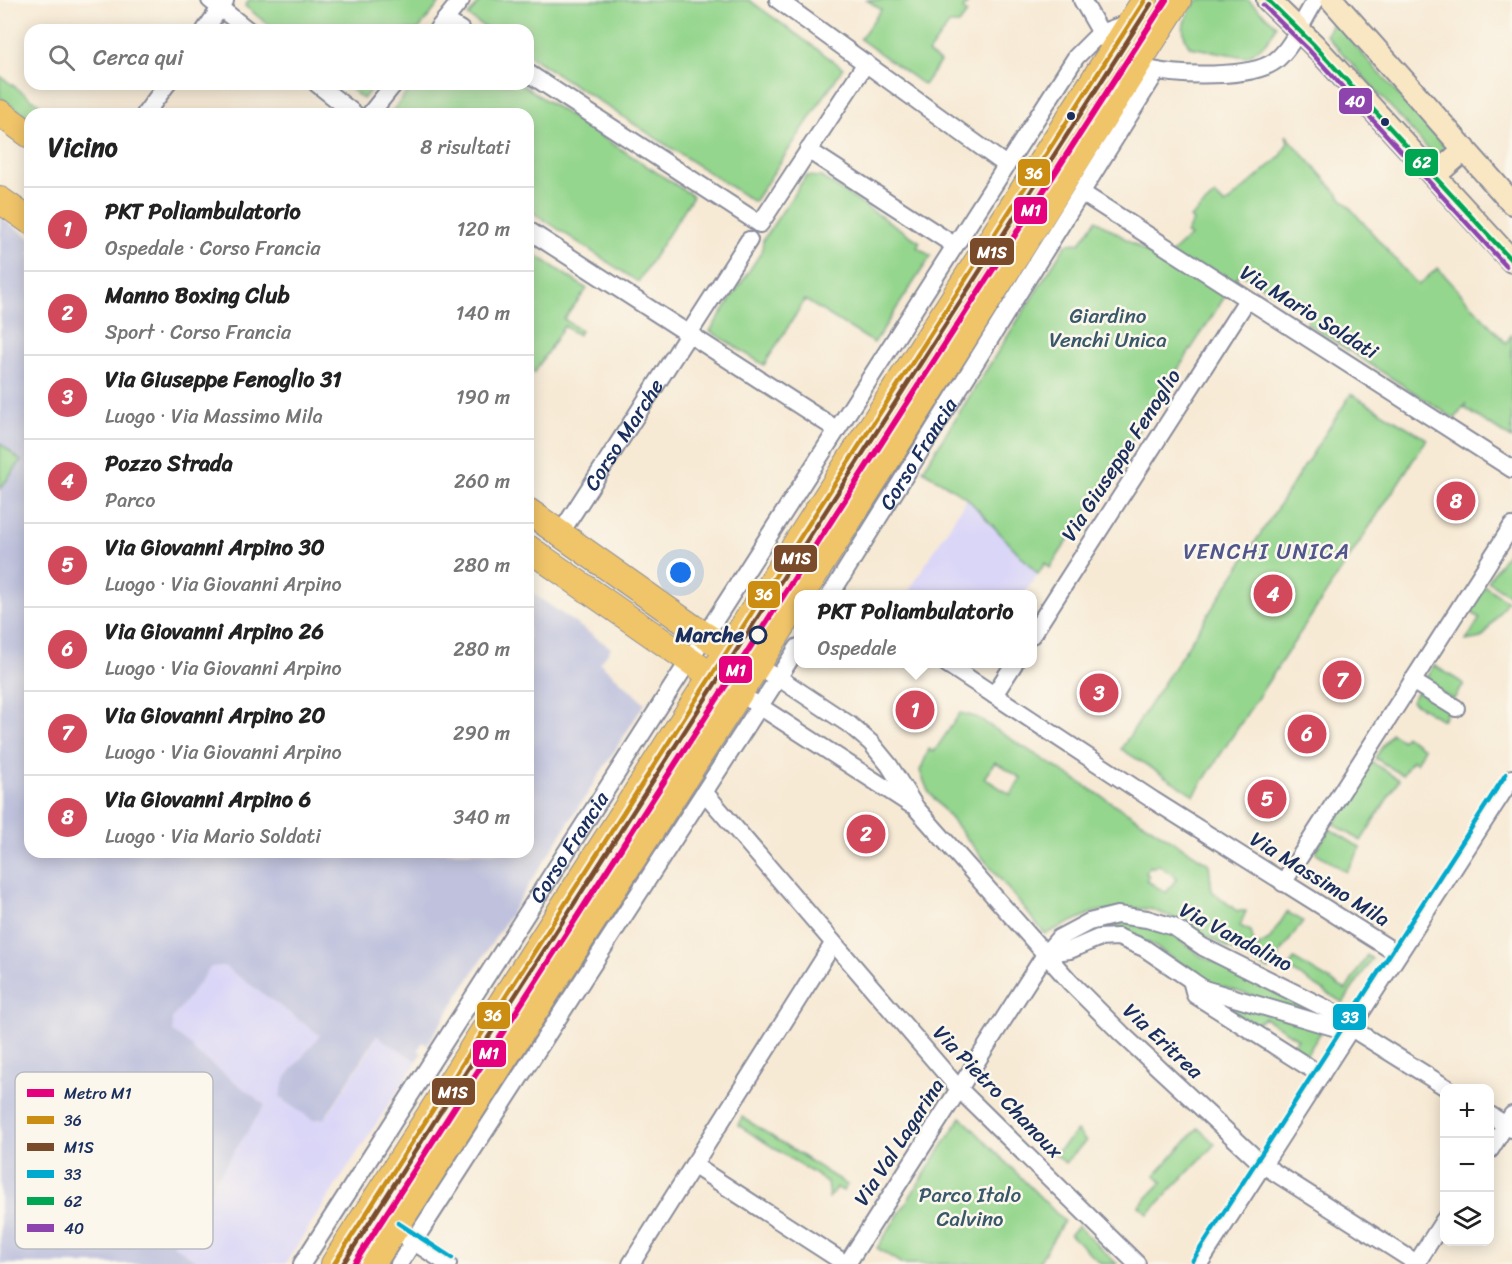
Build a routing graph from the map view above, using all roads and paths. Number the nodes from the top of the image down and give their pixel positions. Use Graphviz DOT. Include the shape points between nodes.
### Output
graph roads {
  1 [pos="461,0"];
  2 [pos="778,0"];
  3 [pos="1082,0"];
  4 [pos="1145,0"];
  5 [pos="1178,0"];
  6 [pos="1268,0"];
  7 [pos="1316,0"];
  8 [pos="1332,0"];
  9 [pos="219,3"];
  10 [pos="208,24"];
  11 [pos="242,24"];
  12 [pos="442,24"];
  13 [pos="1297,28"];
  14 [pos="1106,42"];
  15 [pos="866,63"];
  16 [pos="1147,68"];
  17 [pos="534,77"];
  18 [pos="163,90"];
  19 [pos="324,90"];
  20 [pos="389,90"];
  21 [pos="149,108"];
  22 [pos="347,108"];
  23 [pos="375,108"];
  24 [pos="0,114"];
  25 [pos="24,131"];
  26 [pos="1465,149"];
  27 [pos="808,150"];
  28 [pos="1006,165"];
  29 [pos="1434,176"];
  30 [pos="1082,193"];
  31 [pos="0,200"];
  32 [pos="1512,203"];
  33 [pos="24,217"];
  34 [pos="534,234"];
  35 [pos="749,240"];
  36 [pos="954,245"];
  37 [pos="1512,261"];
  38 [pos="1247,300"];
  39 [pos="1006,314"];
  40 [pos="688,335"];
  41 [pos="962,341"];
  42 [pos="836,429"];
  43 [pos="1512,469"];
  44 [pos="534,515"];
  45 [pos="1512,526"];
  46 [pos="560,534"];
  47 [pos="534,552"];
  48 [pos="805,590"];
  49 [pos="835,590"];
  50 [pos="794,611"];
  51 [pos="1037,627"];
  52 [pos="704,635"];
  53 [pos="794,650"];
  54 [pos="728,651"];
  55 [pos="688,660"];
  56 [pos="954,668"];
  57 [pos="1011,668"];
  58 [pos="767,673"];
  59 [pos="712,677"];
  60 [pos="1412,681"];
  61 [pos="739,694"];
  62 [pos="993,695"];
  63 [pos="761,706"];
  64 [pos="1456,708"];
  65 [pos="1512,778"];
  66 [pos="705,793"];
  67 [pos="916,808"];
  68 [pos="1283,883"];
  69 [pos="833,945"];
  70 [pos="1046,953"];
  71 [pos="1398,954"];
  72 [pos="1191,980"];
  73 [pos="1351,1028"];
  74 [pos="1321,1075"];
  75 [pos="1440,1085"];
  76 [pos="959,1089"];
  77 [pos="1494,1117"];
  78 [pos="1510,1123"];
  79 [pos="1494,1145"];
  80 [pos="693,1165"];
  81 [pos="1263,1165"];
  82 [pos="1440,1227"];
  83 [pos="404,1235"];
  84 [pos="302,1264"];
  85 [pos="334,1264"];
  86 [pos="372,1264"];
  87 [pos="399,1264"];
  88 [pos="448,1264"];
  89 [pos="631,1264"];
  90 [pos="847,1264"];
  91 [pos="1137,1264"];
  92 [pos="1199,1264"];
  93 [pos="1417,1264"];
  1 -- 12 [label="street"];
  2 -- 15 [label="street"];
  3 -- 14 [label="street"];
  4 -- 14 [label="main road, Corso Francia" via="1132,22"];
  5 -- 16 [label="main road, Corso Francia"];
  6 -- 13 [label="main road"];
  7 -- 13 [label="street"];
  8 -- 26 [label="main road"];
  9 -- 10 [label="street"];
  9 -- 11 [label="street"];
  13 -- 16 [label="street" via="1285,51 1260,69 1218,74"];
  13 -- 29 [label="main road"];
  14 -- 16 [label="street"];
  14 -- 28 [label="street, Corso Francia" via="1076,57"];
  14 -- 54 [label="main road, Corso Francia"];
  15 -- 27 [label="street"];
  15 -- 28 [label="street"];
  16 -- 30 [label="street, Corso Francia"];
  16 -- 41 [label="main road, Corso Francia"];
  17 -- 27 [label="street" via="760,224"];
  18 -- 21 [label="street"];
  19 -- 22 [label="street"];
  20 -- 23 [label="street"];
  24 -- 25 [label="main road"];
  26 -- 29 [label="main road"];
  26 -- 32 [label="main road"];
  27 -- 36 [label="street"];
  28 -- 36 [label="street, Corso Francia"];
  29 -- 37 [label="main road"];
  30 -- 38 [label="street, Via Mario Soldati"];
  30 -- 39 [label="street, Corso Francia"];
  31 -- 33 [label="main road"];
  34 -- 40 [label="street"];
  35 -- 40 [label="street"];
  36 -- 42 [label="street, Corso Francia"];
  38 -- 43 [label="street, Via Mario Soldati"];
  38 -- 51 [label="street, Via Giuseppe Fenoglio"];
  39 -- 41 [label="street, Corso Francia"];
  39 -- 49 [label="street, Corso Francia"];
  40 -- 42 [label="street"];
  40 -- 46 [label="street, Corso Marche"];
  41 -- 48 [label="main road, Corso Francia"];
  42 -- 52 [label="street, Corso Francia"];
  44 -- 46 [label="main road"];
  45 -- 60 [label="street"];
  46 -- 52 [label="main road"];
  47 -- 55 [label="main road"];
  50 -- 58 [label="main road"];
  52 -- 54 [label="main road"];
  52 -- 55 [label="street, Corso Francia"];
  53 -- 58 [label="street"];
  54 -- 58 [label="main road"];
  54 -- 59 [label="main road, Corso Francia"];
  55 -- 59 [label="main road"];
  55 -- 84 [label="street, Corso Francia"];
  56 -- 62 [label="street, Via Massimo Mila"];
  57 -- 62 [label="street"];
  58 -- 61 [label="main road"];
  58 -- 63 [label="street"];
  58 -- 67 [label="street" via="850,725 871,743"];
  59 -- 61 [label="main road"];
  59 -- 85 [label="main road, Corso Francia"];
  60 -- 64 [label="street"];
  60 -- 68 [label="street"];
  61 -- 63 [label="street"];
  61 -- 83 [label="main road"];
  62 -- 68 [label="street, Via Massimo Mila"];
  63 -- 66 [label="street"];
  63 -- 67 [label="street"];
  65 -- 71 [label="street"];
  66 -- 69 [label="street, Via Pietro Chanoux"];
  66 -- 83 [label="street"];
  67 -- 70 [label="street, Via Eritrea"];
  68 -- 71 [label="street, Via Massimo Mila"];
  69 -- 76 [label="street, Via Pietro Chanoux"];
  69 -- 80 [label="street"];
  70 -- 72 [label="street" via="1070,950 1098,938 1118,937 1144,948"];
  70 -- 73 [label="street, Via Vandalino" via="1059,938 1089,922 1117,915 1147,919 1174,927 1203,947 1335,1013"];
  70 -- 76 [label="street, Via Val Lagarina"];
  70 -- 81 [label="street, Via Eritrea" via="1122,1034"];
  71 -- 73 [label="street"];
  72 -- 73 [label="street" via="1204,989 1333,1028"];
  72 -- 74 [label="street" via="1195,994"];
  73 -- 74 [label="street"];
  73 -- 75 [label="street, Via Vandalino"];
  74 -- 81 [label="street"];
  76 -- 90 [label="street, Via Val Lagarina"];
  76 -- 91 [label="street, Via Pietro Chanoux"];
  77 -- 78 [label="street"];
  78 -- 79 [label="street"];
  80 -- 89 [label="street"];
  80 -- 90 [label="street, Via Val Lagarina"];
  81 -- 92 [label="street"];
  81 -- 93 [label="street, Via Eritrea"];
  82 -- 93 [label="street"];
  83 -- 86 [label="main road"];
  83 -- 87 [label="street"];
  83 -- 88 [label="street"];
}
